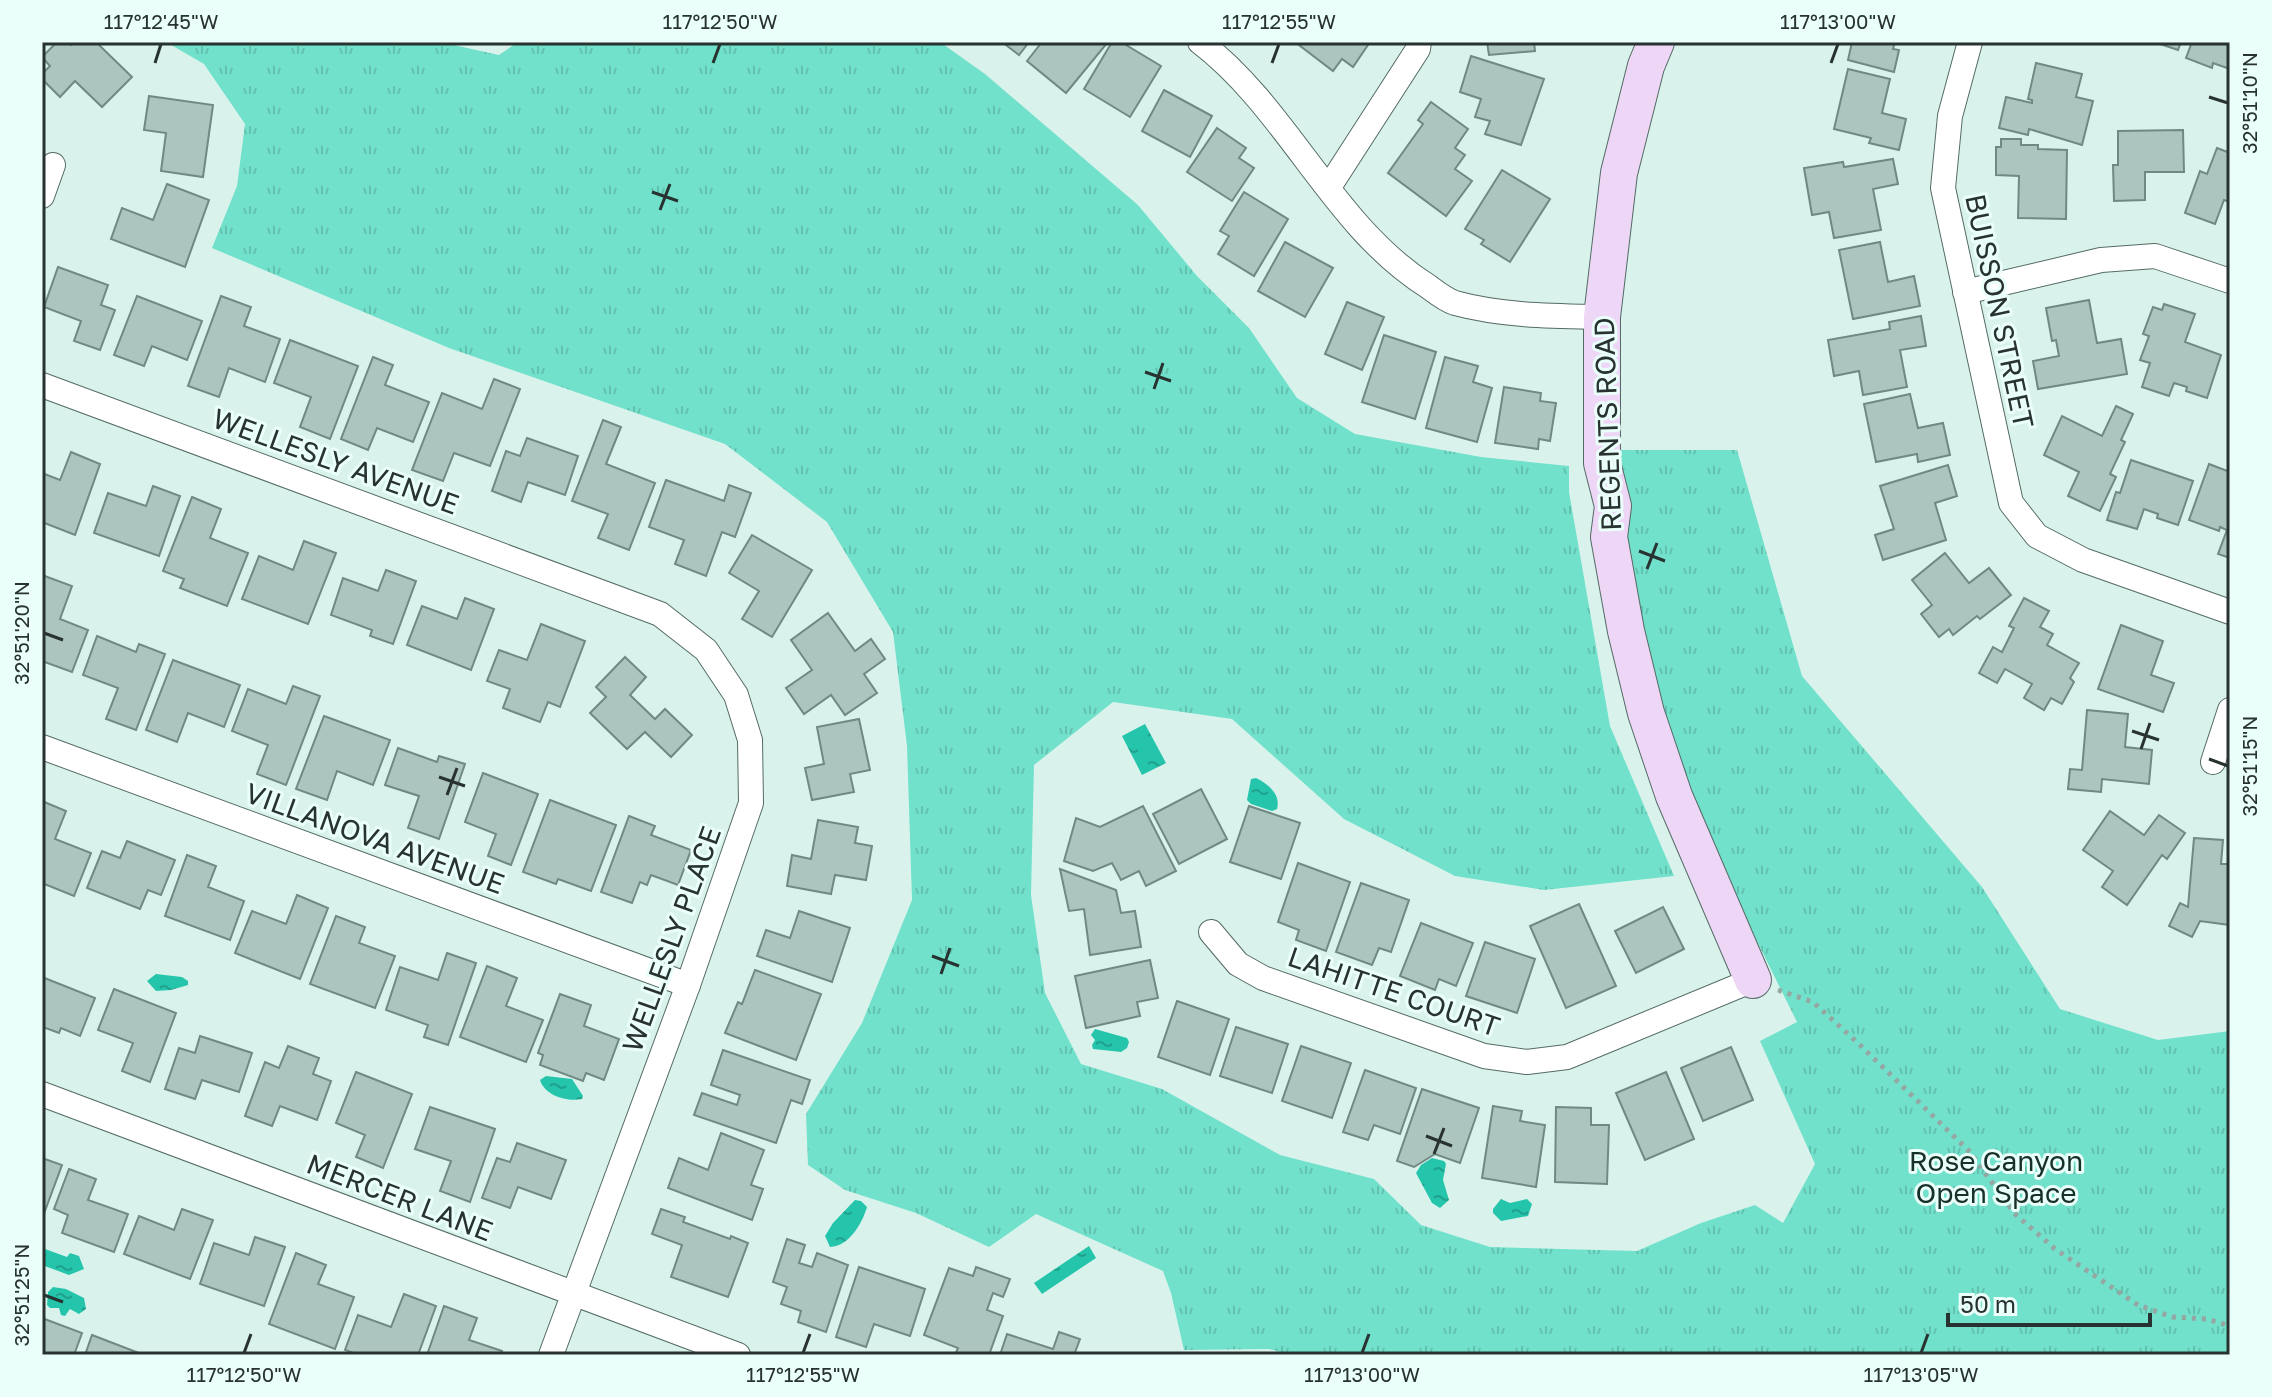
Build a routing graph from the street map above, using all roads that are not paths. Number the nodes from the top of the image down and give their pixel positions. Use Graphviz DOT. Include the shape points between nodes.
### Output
graph roads {
  1 [pos="1200,42"];
  2 [pos="1419,42"];
  3 [pos="1656,42"];
  4 [pos="1970,42"];
  5 [pos="53,165"];
  6 [pos="1329,187"];
  7 [pos="42,196"];
  8 [pos="2230,281"];
  9 [pos="1965,292"];
  10 [pos="1602,317"];
  11 [pos="42,385"];
  12 [pos="610,594"];
  13 [pos="2230,612"];
  14 [pos="2230,710"];
  15 [pos="42,747"];
  16 [pos="2213,762"];
  17 [pos="1211,932"];
  18 [pos="1753,980"];
  19 [pos="688,985"];
  20 [pos="42,1094"];
  21 [pos="573,1294"];
  22 [pos="551,1355"];
  23 [pos="738,1355"];
  1 -- 6 [label="street" via="1229,64"];
  2 -- 6 [label="street"];
  3 -- 10 [label="street, REGENTS ROAD" via="1619,173"];
  4 -- 9 [label="street, BUISSON STREET" via="1950,116 1943,188"];
  5 -- 7 [label="street"];
  6 -- 10 [label="street" via="1362,230 1405,272 1453,302 1525,314"];
  8 -- 9 [label="street" via="2155,256 2101,260"];
  9 -- 13 [label="street, BUISSON STREET" via="2011,503 2037,536 2083,560"];
  10 -- 18 [label="street, REGENTS ROAD" via="1602,463 1613,506 1609,537 1626,631 1674,796"];
  11 -- 12 [label="street, WELLESLY AVENUE"];
  12 -- 19 [label="street, WELLESLY PLACE" via="660,614 706,650 736,695 750,740 751,803"];
  14 -- 16 [label="street"];
  15 -- 19 [label="street, VILLANOVA AVENUE"];
  17 -- 18 [label="street, LAHITTE COURT" via="1238,964 1263,978 1507,1061 1576,1055"];
  19 -- 21 [label="street, WELLESLY PLACE"];
  20 -- 21 [label="street, MERCER LANE"];
  21 -- 22 [label="street, WELLESLY PLACE"];
  21 -- 23 [label="street, MERCER LANE"];
}
